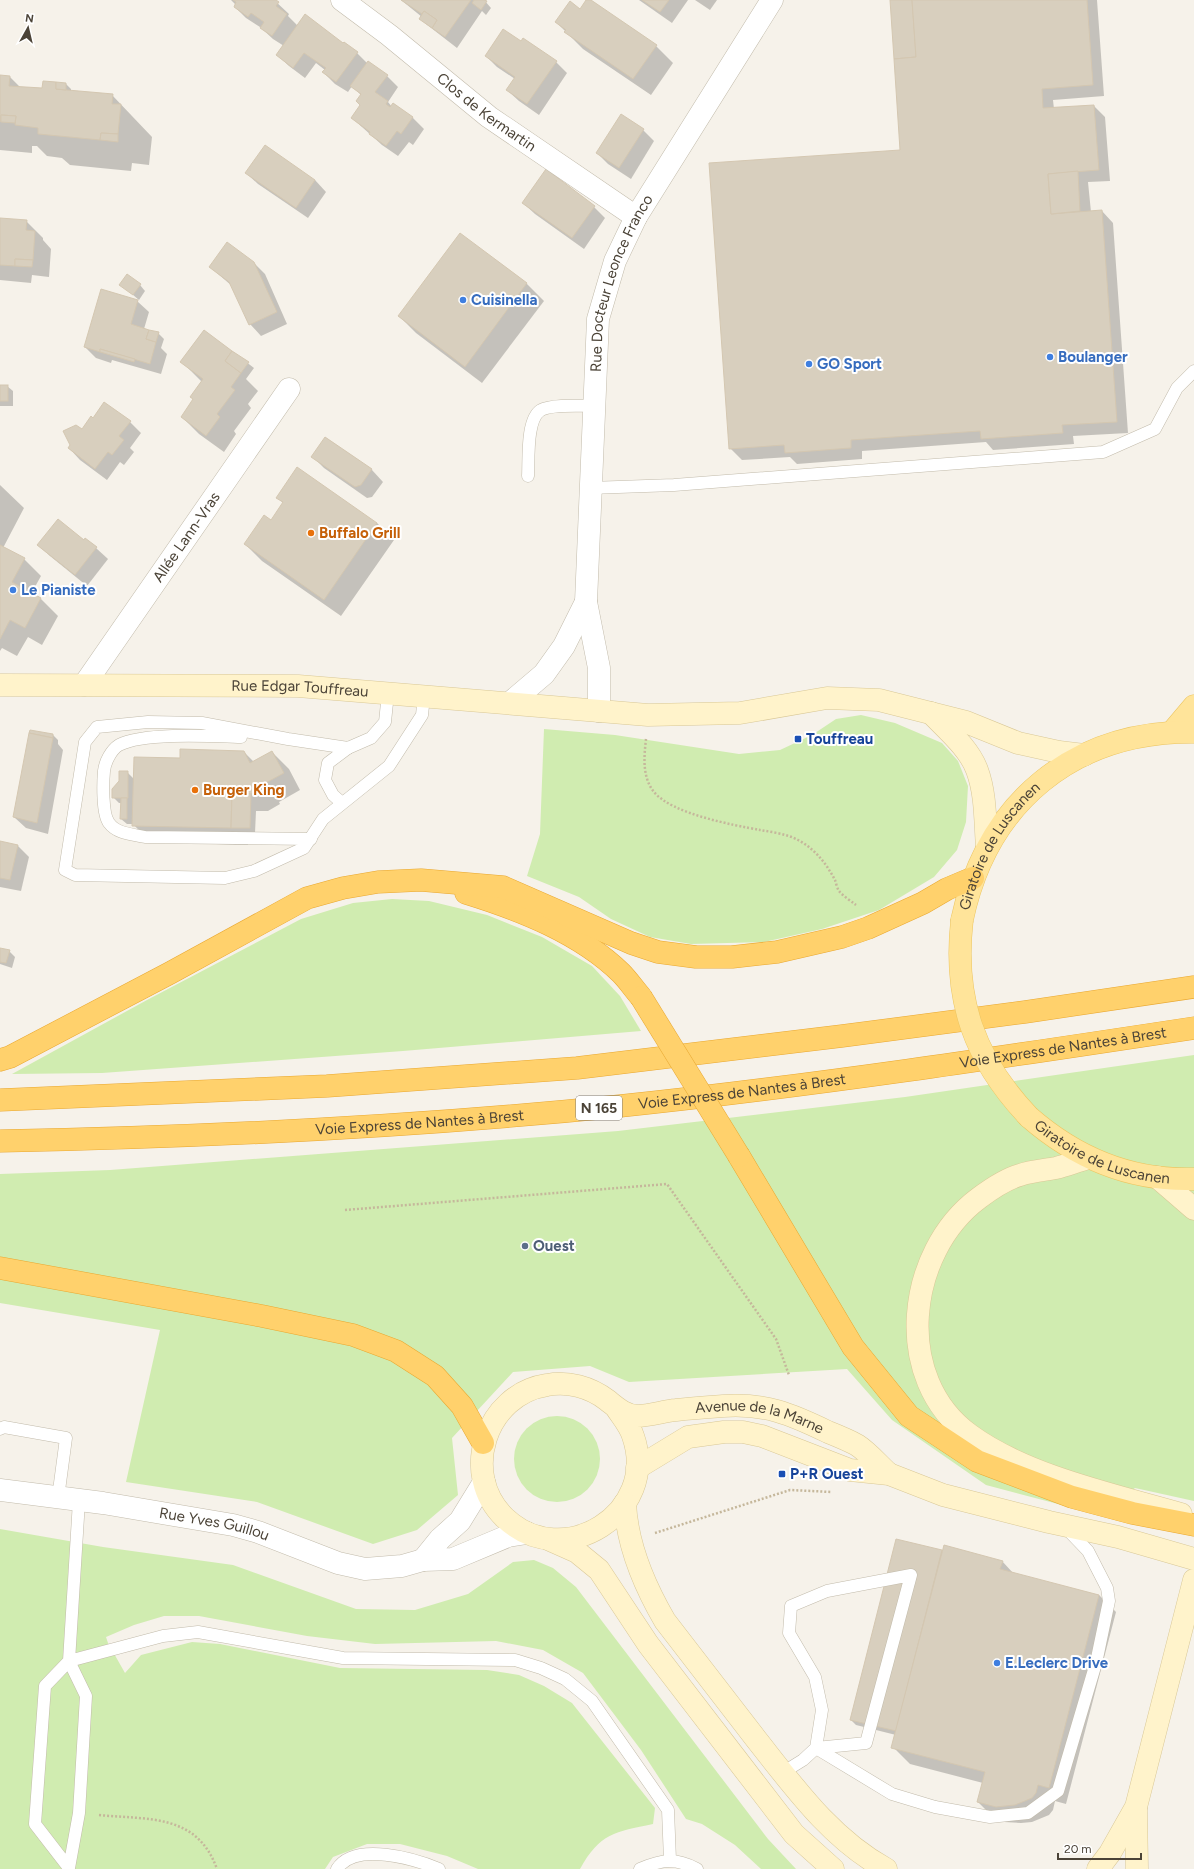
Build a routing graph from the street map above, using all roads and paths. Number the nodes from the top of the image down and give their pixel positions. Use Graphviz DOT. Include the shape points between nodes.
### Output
graph roads {
  1 [pos="342,0"];
  2 [pos="772,0"];
  3 [pos="636,217"];
  4 [pos="1194,371"];
  5 [pos="289,389"];
  6 [pos="593,406"];
  7 [pos="528,476"];
  8 [pos="590,488"];
  9 [pos="586,602"];
  10 [pos="0,685"];
  11 [pos="84,685"];
  12 [pos="388,693"];
  13 [pos="424,696"];
  14 [pos="511,702"];
  15 [pos="1194,706"];
  16 [pos="599,711"];
  17 [pos="931,714"];
  18 [pos="648,715"];
  19 [pos="1172,732"];
  20 [pos="1194,732"];
  21 [pos="288,739"];
  22 [pos="348,748"];
  23 [pos="1084,755"];
  24 [pos="342,803"];
  25 [pos="310,839"];
  26 [pos="987,847"];
  27 [pos="973,878"];
  28 [pos="421,880"];
  29 [pos="858,907"];
  30 [pos="1194,987"];
  31 [pos="1194,1028"];
  32 [pos="0,1060"];
  33 [pos="0,1100"];
  34 [pos="0,1141"];
  35 [pos="1089,1158"];
  36 [pos="1157,1178"];
  37 [pos="1194,1179"];
  38 [pos="1194,1209"];
  39 [pos="345,1210"];
  40 [pos="0,1268"];
  41 [pos="789,1375"];
  42 [pos="617,1410"];
  43 [pos="0,1429"];
  44 [pos="483,1443"];
  45 [pos="637,1468"];
  46 [pos="889,1474"];
  47 [pos="484,1482"];
  48 [pos="0,1490"];
  49 [pos="839,1493"];
  50 [pos="58,1498"];
  51 [pos="79,1501"];
  52 [pos="625,1503"];
  53 [pos="1194,1518"];
  54 [pos="1062,1525"];
  55 [pos="1194,1526"];
  56 [pos="527,1533"];
  57 [pos="653,1534"];
  58 [pos="1118,1537"];
  59 [pos="549,1539"];
  60 [pos="1194,1546"];
  61 [pos="1194,1559"];
  62 [pos="422,1560"];
  63 [pos="1191,1590"];
  64 [pos="69,1661"];
  65 [pos="816,1748"];
  66 [pos="782,1773"];
  67 [pos="1136,1806"];
  68 [pos="79,1813"];
  69 [pos="670,1860"];
  70 [pos="69,1869"];
  71 [pos="218,1869"];
  72 [pos="337,1869"];
  73 [pos="439,1869"];
  74 [pos="640,1869"];
  75 [pos="697,1869"];
  76 [pos="833,1869"];
  77 [pos="886,1869"];
  78 [pos="1098,1869"];
  79 [pos="1137,1869"];
  1 -- 3 [label="street, Clos de Kermartin" via="390,35 489,117"];
  2 -- 3 [label="street, Rue Docteur Leonce Franco"];
  3 -- 6 [label="street, Rue Docteur Leonce Franco" via="614,261 598,319"];
  4 -- 8 [label="lane" via="1177,388 1155,429 1103,452 674,485"];
  5 -- 11 [label="street, Allée Lann-Vras"];
  6 -- 7 [label="lane" via="561,406 541,410 534,418 530,430"];
  6 -- 8 [label="street, Rue Docteur Leonce Franco"];
  8 -- 9 [label="street, Rue Docteur Leonce Franco"];
  9 -- 14 [label="street, Rue Docteur Leonce Franco" via="564,646 544,674"];
  9 -- 16 [label="street, Rue Docteur Leonce Franco" via="599,668"];
  10 -- 11 [label="main road, Rue Edgar Touffreau"];
  11 -- 12 [label="main road, Rue Edgar Touffreau" via="298,686"];
  12 -- 13 [label="main road, Rue Edgar Touffreau"];
  12 -- 22 [label="lane" via="385,722 371,738"];
  13 -- 14 [label="main road, Rue Edgar Touffreau"];
  13 -- 24 [label="lane" via="422,715 388,766"];
  14 -- 16 [label="main road, Rue Edgar Touffreau"];
  15 -- 19 [label="main road"];
  16 -- 18 [label="main road, Rue Edgar Touffreau"];
  17 -- 18 [label="main road, Rue Edgar Touffreau" via="879,700 827,698 740,713"];
  17 -- 23 [label="main road, Rue Edgar Touffreau" via="966,722 1018,743"];
  17 -- 26 [label="main road" via="961,745 977,770 983,794"];
  18 -- 29 [label="path" via="644,759 647,778 654,792 668,803 690,813 797,839 819,856 840,892"];
  19 -- 20 [label="main road, Giratoire de Luscanen"];
  19 -- 23 [label="main road, Giratoire de Luscanen" via="1112,743"];
  21 -- 22 [label="lane"];
  21 -- 25 [label="lane" via="201,735 144,738 119,746 110,755 104,770 104,809 109,822 121,832 145,837"];
  21 -- 25 [label="lane" via="202,723 148,722 97,728 85,742 65,870 75,875 224,878 254,871 304,848"];
  22 -- 24 [label="lane" via="328,763 325,780 333,795"];
  23 -- 26 [label="main road, Giratoire de Luscanen" via="1064,766 1029,794 1004,822"];
  24 -- 25 [label="lane" via="323,819"];
  26 -- 27 [label="main road, Giratoire de Luscanen"];
  27 -- 28 [label="highway" via="868,928 777,952 732,957 696,957 658,952 503,887"];
  27 -- 35 [label="main road, Giratoire de Luscanen, bridge" via="962,920 959,968 972,1030 985,1060 1012,1099 1052,1136"];
  28 -- 32 [label="highway" via="378,882 307,898 128,995"];
  28 -- 55 [label="highway, bridge" via="500,903 570,936 622,973 641,997 854,1347 909,1416 977,1461 1072,1497"];
  30 -- 33 [label="highway" via="842,1036 577,1068 328,1086"];
  31 -- 34 [label="highway, Voie Express de Nantes à Brest / N 165" via="747,1092 618,1106 464,1120 332,1128"];
  35 -- 36 [label="main road, Giratoire de Luscanen" via="1134,1174"];
  35 -- 53 [label="main road" via="1020,1174 978,1198 958,1218 931,1258 924,1276 918,1307 921,1360 940,1405 953,1421 993,1449 1023,1465 1078,1484"];
  36 -- 37 [label="main road, Giratoire de Luscanen"];
  36 -- 38 [label="main road"];
  39 -- 41 [label="path" via="667,1184 776,1339"];
  40 -- 44 [label="highway" via="353,1335 396,1351 435,1376 462,1406"];
  42 -- 44 [label="main road" via="606,1399 579,1386 556,1384 533,1388 519,1394 496,1415"];
  42 -- 45 [label="main road" via="627,1422 634,1437"];
  42 -- 46 [label="main road, Avenue de la Marne" via="637,1416 725,1406 763,1407 783,1412 858,1446"];
  43 -- 50 [label="lane" via="4,1427 66,1438"];
  44 -- 47 [label="main road" via="481,1456"];
  45 -- 46 [label="main road, Avenue de la Marne" via="688,1437 743,1432 762,1436 850,1470"];
  45 -- 52 [label="main road" via="635,1481"];
  46 -- 54 [label="main road, Avenue de la Marne" via="943,1495"];
  47 -- 56 [label="main road" via="492,1501 504,1517"];
  47 -- 62 [label="street" via="460,1521"];
  48 -- 50 [label="street, Rue Yves Guillou"];
  49 -- 57 [label="path" via="790,1490"];
  50 -- 51 [label="street, Rue Yves Guillou"];
  51 -- 62 [label="street, Rue Yves Guillou" via="233,1525 338,1563 365,1569 402,1566"];
  51 -- 64 [label="lane"];
  52 -- 59 [label="main road" via="614,1517 584,1536"];
  52 -- 66 [label="main road" via="632,1548 651,1596 665,1621"];
  54 -- 58 [label="main road, Avenue de la Marne"];
  54 -- 65 [label="lane" via="1088,1551 1106,1588 1109,1601 1096,1663 1058,1791 1028,1813 983,1816 935,1807 892,1794"];
  56 -- 59 [label="main road"];
  56 -- 62 [label="street, Rue Yves Guillou" via="508,1536 454,1558"];
  58 -- 60 [label="main road, Avenue de la Marne"];
  58 -- 61 [label="main road, Avenue de la Marne"];
  59 -- 76 [label="main road" via="576,1552 598,1570 648,1644 794,1834"];
  63 -- 67 [label="main road"];
  64 -- 68 [label="lane" via="86,1696"];
  64 -- 69 [label="lane" via="163,1636 198,1632 343,1658 515,1660 542,1668 565,1679 592,1701 668,1810"];
  64 -- 70 [label="lane" via="45,1686 35,1824"];
  65 -- 65 [label="lane" via="866,1743 911,1575 827,1591 791,1606 789,1633 815,1678 822,1710"];
  65 -- 66 [label="lane"];
  66 -- 77 [label="main road" via="836,1834"];
  67 -- 78 [label="main road"];
  67 -- 79 [label="main road"];
  68 -- 70 [label="lane"];
  68 -- 71 [label="path" via="163,1820 181,1826 198,1838 212,1855"];
  69 -- 74 [label="lane"];
  69 -- 75 [label="lane"];
  72 -- 73 [label="lane" via="340,1864 357,1856 385,1854 422,1862"];
}
